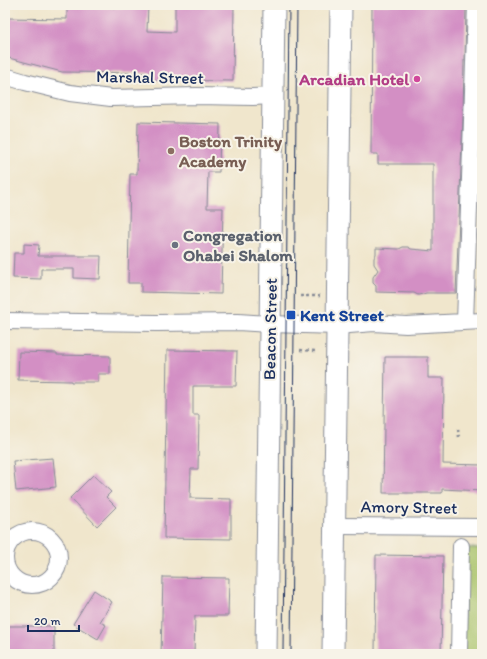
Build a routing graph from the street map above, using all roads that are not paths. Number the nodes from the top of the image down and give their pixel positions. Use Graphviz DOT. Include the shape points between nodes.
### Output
graph roads {
  1 [pos="274,5"];
  2 [pos="341,5"];
  3 [pos="476,5"];
  4 [pos="5,76"];
  5 [pos="273,96"];
  6 [pos="5,321"];
  7 [pos="482,321"];
  8 [pos="465,322"];
  9 [pos="270,324"];
  10 [pos="337,326"];
  11 [pos="335,526"];
  12 [pos="482,527"];
  13 [pos="461,546"];
  14 [pos="266,654"];
  15 [pos="333,654"];
  16 [pos="459,654"];
  1 -- 5 [label="main road, Beacon Street"];
  2 -- 10 [label="main road"];
  3 -- 8 [label="street"];
  4 -- 5 [label="street, Marshal Street" via="70,93 111,98"];
  5 -- 9 [label="main road, Beacon Street"];
  6 -- 9 [label="street"];
  7 -- 8 [label="street"];
  8 -- 10 [label="street"];
  9 -- 10 [label="street"];
  9 -- 14 [label="main road, Beacon Street"];
  10 -- 11 [label="main road"];
  11 -- 12 [label="street, Amory Street"];
  11 -- 15 [label="main road"];
  13 -- 16 [label="street"];
}
